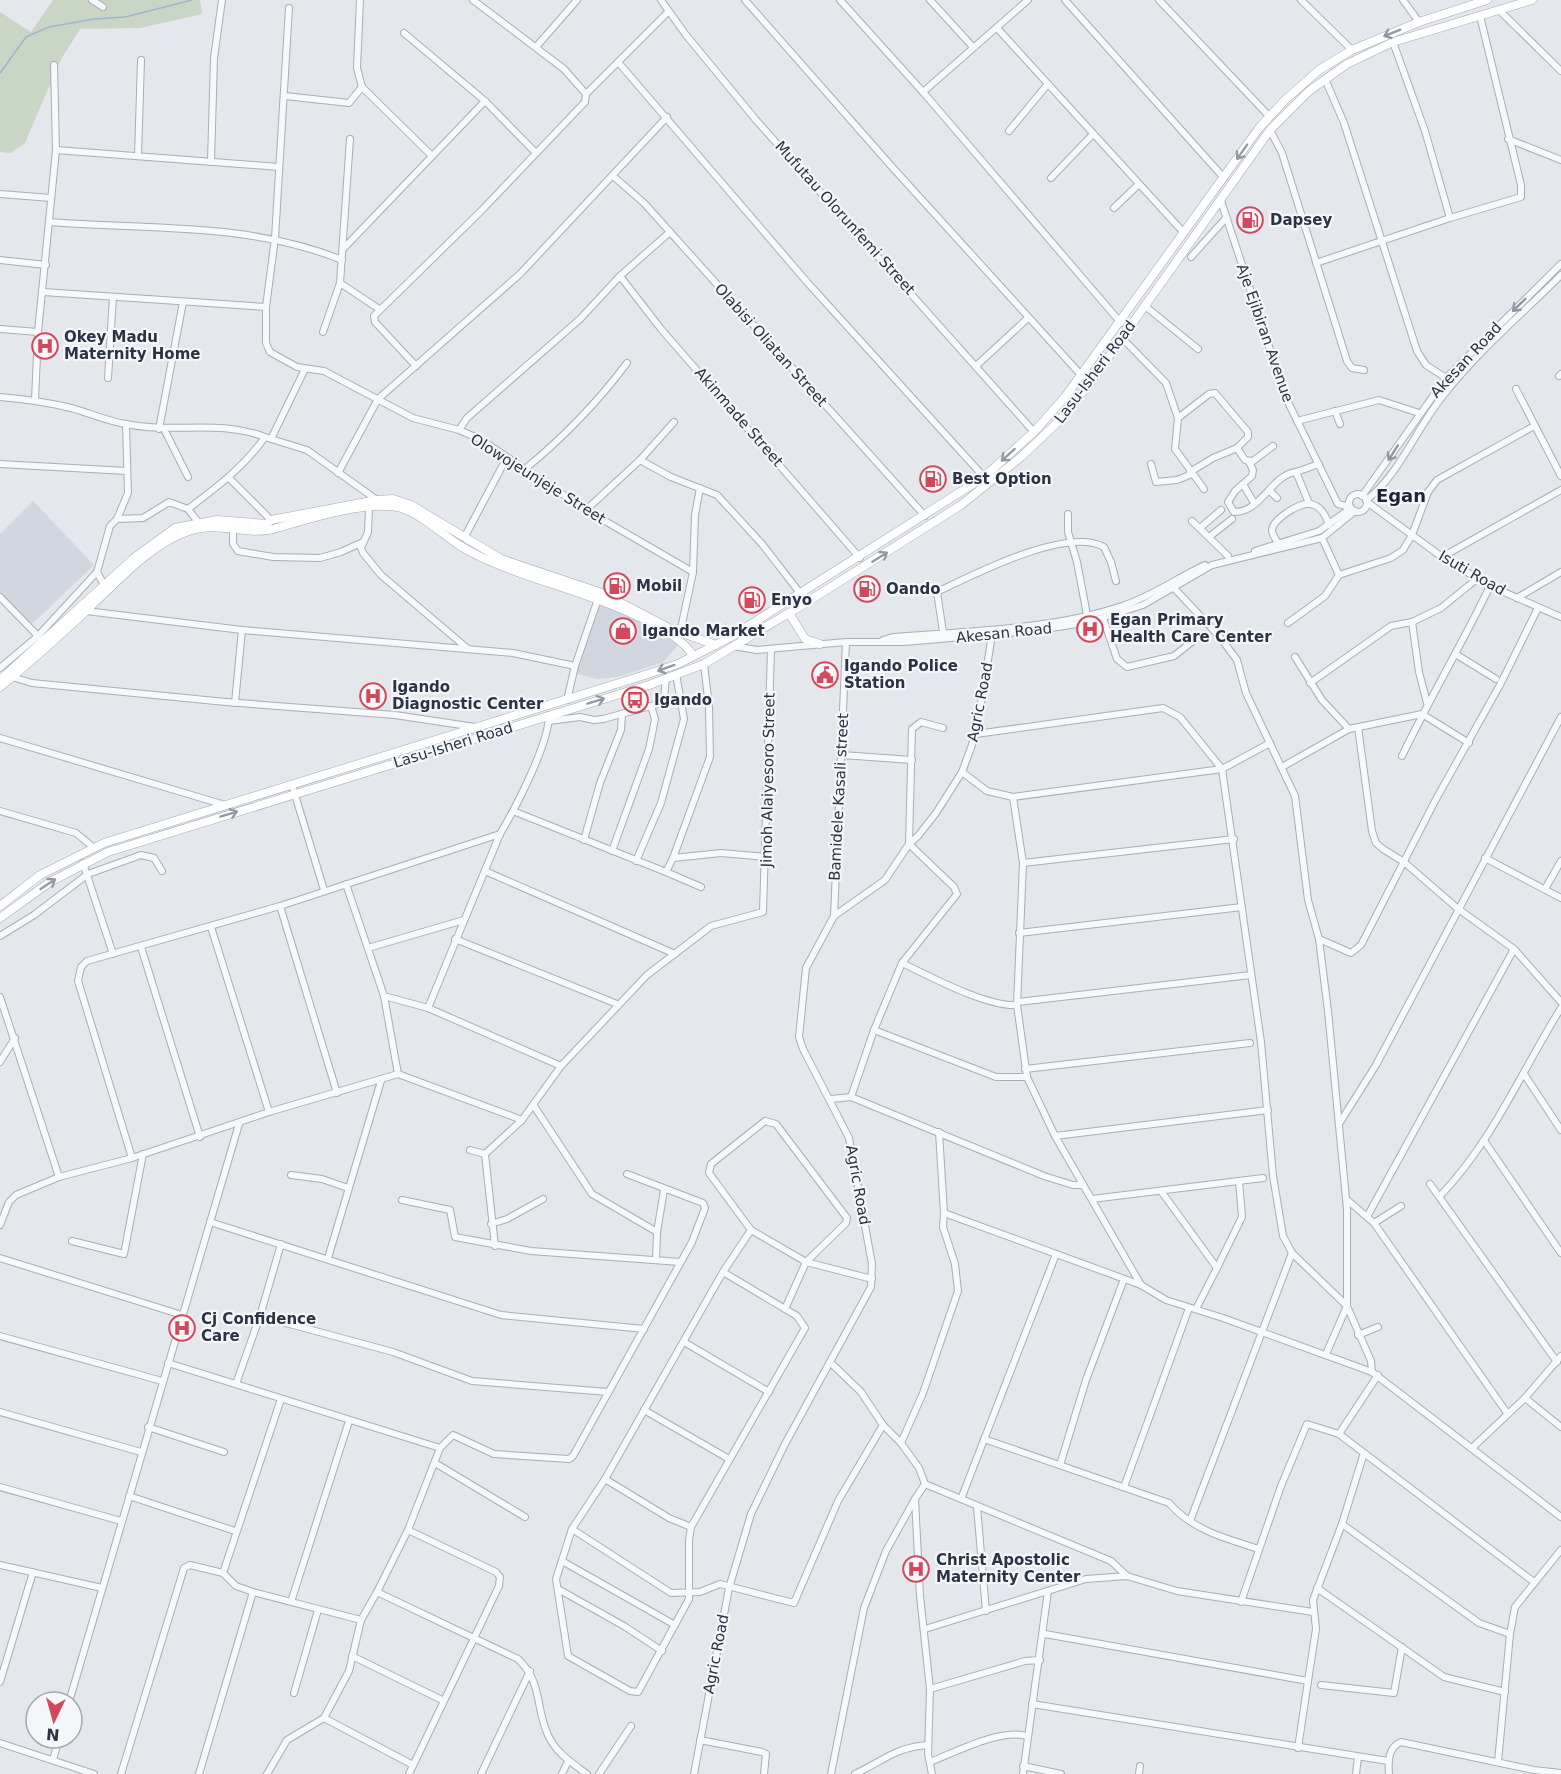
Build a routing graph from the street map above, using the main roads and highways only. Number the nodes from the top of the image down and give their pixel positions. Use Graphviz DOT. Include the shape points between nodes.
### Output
graph roads {
  1 [pos="1532,0"];
  2 [pos="1483,1"];
  3 [pos="85,608"];
  4 [pos="789,613"];
  5 [pos="820,644"];
  6 [pos="716,645"];
  7 [pos="693,656"];
  8 [pos="0,681"];
  9 [pos="0,906"];
  10 [pos="0,918"];
  4 -- 1 [label="main road, Lasu-Isheri Road, one-way" via="931,525 1001,474 1058,422 1269,130 1325,79 1393,42"];
  2 -- 6 [label="main road, Lasu-Isheri Road, one-way" via="1352,50 1303,83 1269,116 1082,376 1034,432 984,477 926,517"];
  3 -- 6 [label="main road" via="104,585 175,528 218,520 267,524 393,500 411,505 501,559 602,593 680,633"];
  3 -- 7 [label="main road" via="177,535 202,527 270,530 308,518 369,508 400,508 498,566 598,599 677,638"];
  3 -- 8 [label="main road" via="41,638"];
  3 -- 8 [label="main road" via="12,677"];
  4 -- 5 [label="main road" via="805,639"];
  10 -- 4 [label="main road, Lasu-Isheri Road, one-way" via="50,882 108,852 549,718 666,678 704,664"];
  6 -- 7 [label="main road, Lasu-Isheri Road"];
  7 -- 9 [label="main road, Lasu-Isheri Road, one-way" via="567,700 93,847 40,875"];
}
